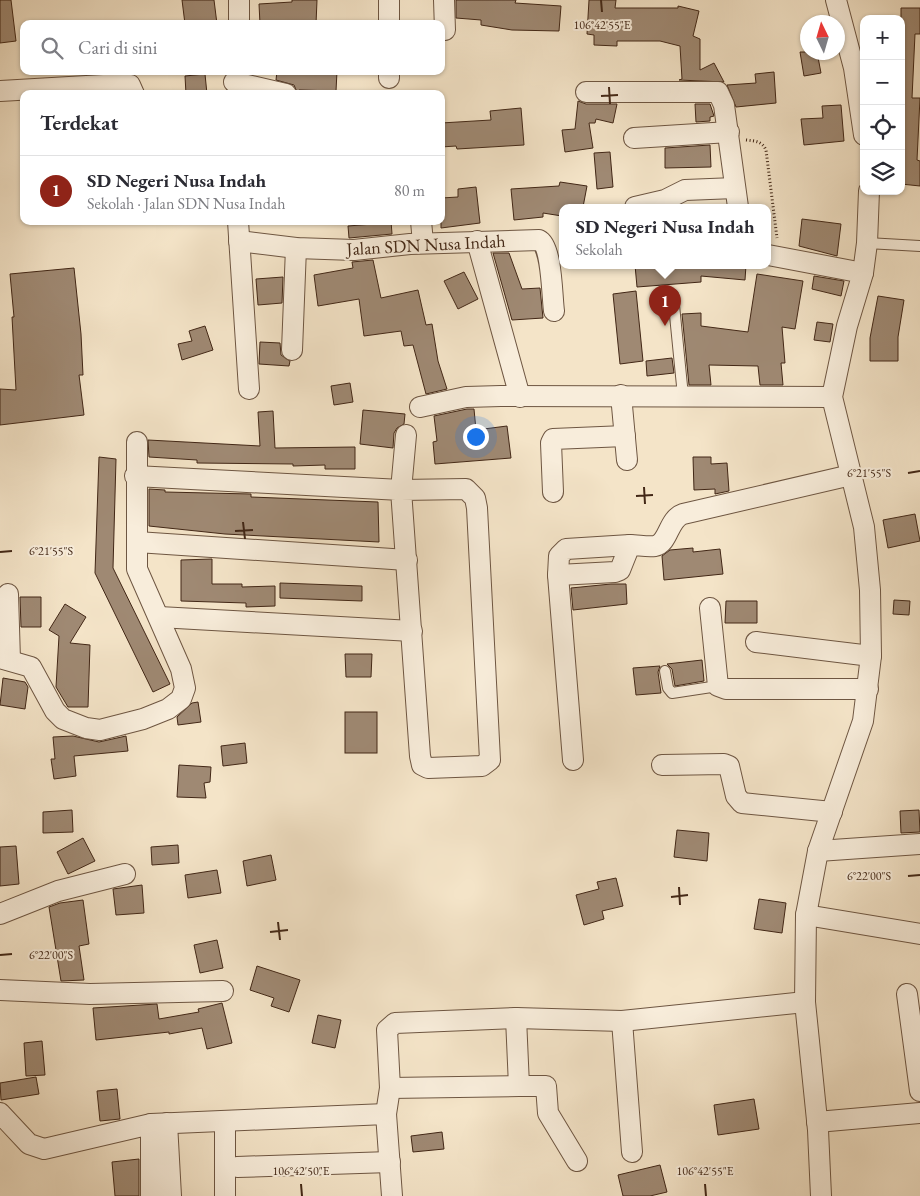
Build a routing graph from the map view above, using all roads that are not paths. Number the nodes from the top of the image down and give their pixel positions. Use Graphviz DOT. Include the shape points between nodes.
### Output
graph roads {
  1 [pos="238,0"];
  2 [pos="389,0"];
  3 [pos="444,0"];
  4 [pos="836,0"];
  5 [pos="239,20"];
  6 [pos="389,20"];
  7 [pos="445,20"];
  8 [pos="234,82"];
  9 [pos="66,90"];
  10 [pos="132,90"];
  11 [pos="269,90"];
  12 [pos="0,91"];
  13 [pos="20,91"];
  14 [pos="586,92"];
  15 [pos="860,108"];
  16 [pos="729,135"];
  17 [pos="634,138"];
  18 [pos="869,195"];
  19 [pos="736,198"];
  20 [pos="648,204"];
  21 [pos="238,225"];
  22 [pos="421,225"];
  23 [pos="239,241"];
  24 [pos="477,241"];
  25 [pos="423,243"];
  26 [pos="867,243"];
  27 [pos="920,246"];
  28 [pos="296,248"];
  29 [pos="774,256"];
  30 [pos="863,273"];
  31 [pos="673,295"];
  32 [pos="554,311"];
  33 [pos="292,350"];
  34 [pos="249,389"];
  35 [pos="621,395"];
  36 [pos="682,396"];
  37 [pos="520,397"];
  38 [pos="832,397"];
  39 [pos="420,407"];
  40 [pos="406,435"];
  41 [pos="625,436"];
  42 [pos="137,442"];
  43 [pos="627,460"];
  44 [pos="851,475"];
  45 [pos="135,476"];
  46 [pos="401,490"];
  47 [pos="553,492"];
  48 [pos="136,542"];
  49 [pos="630,545"];
  50 [pos="407,560"];
  51 [pos="558,575"];
  52 [pos="8,594"];
  53 [pos="710,608"];
  54 [pos="159,616"];
  55 [pos="412,631"];
  56 [pos="756,642"];
  57 [pos="871,656"];
  58 [pos="5,659"];
  59 [pos="665,671"];
  60 [pos="718,686"];
  61 [pos="868,689"];
  62 [pos="573,760"];
  63 [pos="662,765"];
  64 [pos="832,812"];
  65 [pos="920,844"];
  66 [pos="818,851"];
  67 [pos="125,874"];
  68 [pos="0,914"];
  69 [pos="806,916"];
  70 [pos="920,934"];
  71 [pos="0,990"];
  72 [pos="223,991"];
  73 [pos="906,994"];
  74 [pos="805,1002"];
  75 [pos="516,1018"];
  76 [pos="622,1021"];
  77 [pos="519,1086"];
  78 [pos="390,1088"];
  79 [pos="920,1091"];
  80 [pos="920,1112"];
  81 [pos="0,1113"];
  82 [pos="386,1114"];
  83 [pos="225,1121"];
  84 [pos="817,1122"];
  85 [pos="159,1123"];
  86 [pos="632,1152"];
  87 [pos="577,1161"];
  88 [pos="390,1162"];
  89 [pos="237,1167"];
  90 [pos="151,1196"];
  91 [pos="171,1196"];
  92 [pos="225,1196"];
  93 [pos="392,1196"];
  94 [pos="821,1196"];
  1 -- 5 [label="street"];
  2 -- 6 [label="street"];
  3 -- 7 [label="street"];
  4 -- 15 [label="street" via="854,68"];
  8 -- 11 [label="street"];
  9 -- 10 [label="street" via="130,85"];
  12 -- 13 [label="street"];
  14 -- 16 [label="street" via="718,92 724,105"];
  16 -- 17 [label="street"];
  16 -- 19 [label="street"];
  18 -- 26 [label="street"];
  19 -- 20 [label="street" via="685,190"];
  21 -- 23 [label="street"];
  22 -- 25 [label="street"];
  23 -- 28 [label="street, Jalan SDN Nusa Indah"];
  23 -- 34 [label="street"];
  24 -- 25 [label="street, Jalan SDN Nusa Indah"];
  24 -- 32 [label="street, Jalan SDN Nusa Indah" via="534,239 543,242 548,256"];
  24 -- 37 [label="street"];
  25 -- 28 [label="street, Jalan SDN Nusa Indah" via="354,250"];
  26 -- 27 [label="lane"];
  26 -- 30 [label="street"];
  28 -- 33 [label="street"];
  29 -- 30 [label="street"];
  30 -- 38 [label="street" via="847,326"];
  31 -- 36 [label="lane"];
  35 -- 36 [label="street"];
  35 -- 37 [label="street"];
  35 -- 41 [label="street"];
  36 -- 38 [label="street"];
  37 -- 39 [label="street" via="466,397"];
  38 -- 44 [label="street"];
  40 -- 46 [label="street"];
  41 -- 43 [label="street"];
  41 -- 47 [label="street" via="554,439 551,443"];
  42 -- 45 [label="street"];
  44 -- 49 [label="street" via="683,514 673,520 655,546"];
  44 -- 57 [label="street" via="865,536"];
  45 -- 46 [label="street"];
  45 -- 48 [label="street"];
  46 -- 50 [label="street"];
  46 -- 55 [label="street" via="466,490 475,498 490,760 487,764 422,765"];
  48 -- 50 [label="street"];
  48 -- 54 [label="street" via="136,569"];
  49 -- 51 [label="street" via="623,566 615,572"];
  49 -- 51 [label="street" via="566,549 559,556"];
  50 -- 55 [label="street"];
  51 -- 62 [label="street"];
  52 -- 58 [label="street"];
  53 -- 60 [label="street"];
  54 -- 55 [label="street"];
  54 -- 58 [label="street" via="185,688 181,699 168,709 121,726 100,730 74,725 63,719 55,711 31,667"];
  56 -- 57 [label="street"];
  57 -- 61 [label="street"];
  59 -- 60 [label="lane" via="672,693"];
  60 -- 61 [label="street" via="726,689"];
  61 -- 64 [label="street" via="863,720"];
  63 -- 64 [label="street" via="724,764 728,766 736,796 742,803"];
  64 -- 66 [label="street"];
  65 -- 66 [label="street"];
  66 -- 69 [label="street"];
  67 -- 68 [label="street" via="58,890"];
  69 -- 70 [label="street"];
  69 -- 74 [label="street"];
  71 -- 72 [label="street" via="90,994"];
  73 -- 79 [label="street"];
  74 -- 76 [label="street"];
  74 -- 84 [label="street"];
  75 -- 76 [label="street"];
  75 -- 77 [label="street"];
  75 -- 78 [label="street" via="395,1023 387,1030"];
  76 -- 86 [label="street"];
  77 -- 78 [label="street"];
  77 -- 87 [label="street" via="546,1086 548,1113"];
  78 -- 82 [label="street"];
  80 -- 84 [label="street"];
  81 -- 85 [label="street" via="28,1144 44,1149"];
  82 -- 83 [label="street"];
  82 -- 88 [label="street"];
  83 -- 85 [label="street"];
  83 -- 92 [label="street"];
  84 -- 94 [label="street"];
  85 -- 90 [label="street"];
  85 -- 91 [label="street"];
  88 -- 89 [label="street"];
  88 -- 93 [label="street"];
}
